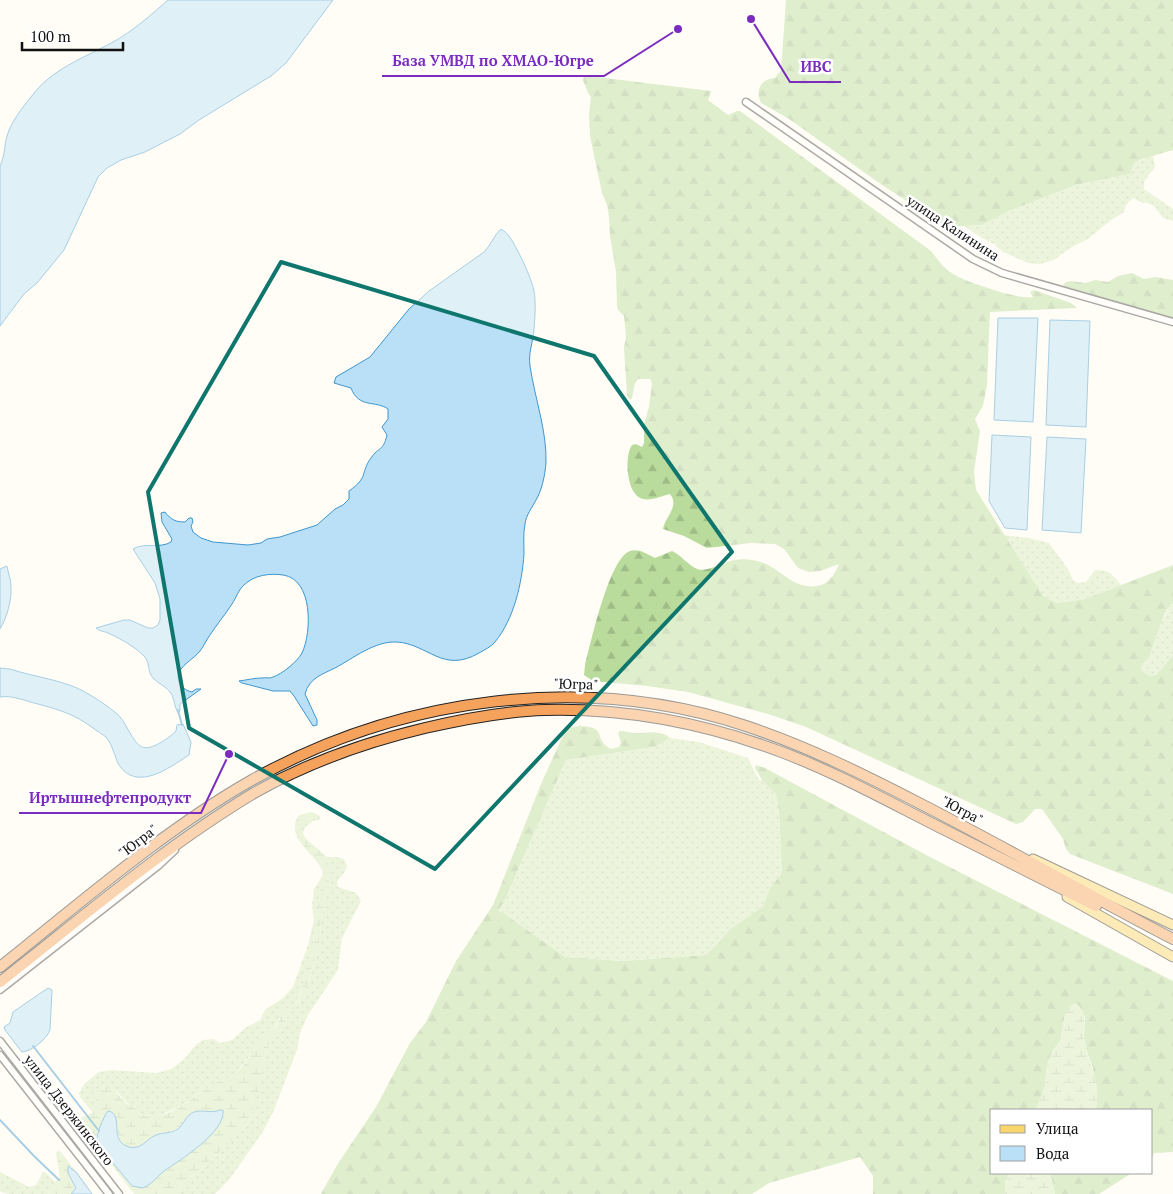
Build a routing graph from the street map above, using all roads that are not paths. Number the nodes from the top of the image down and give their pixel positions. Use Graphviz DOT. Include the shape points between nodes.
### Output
graph roads {
  1 [pos="746,102"];
  2 [pos="1173,322"];
  3 [pos="964,826"];
  4 [pos="957,836"];
  5 [pos="1173,925"];
  6 [pos="1173,939"];
  7 [pos="1173,944"];
  8 [pos="1173,957"];
  9 [pos="0,967"];
  10 [pos="0,984"];
  11 [pos="0,1041"];
  12 [pos="0,1055"];
  13 [pos="109,1194"];
  14 [pos="119,1194"];
  1 -- 2 [label="street, улица Калинина" via="988,267"];
  3 -- 5 [label="main road"];
  3 -- 6 [label="highway, \"Югра\""];
  3 -- 9 [label="highway, \"Югра\"" via="824,756 717,718 657,705 594,698 542,697 488,702 441,710 367,730 281,764 251,780 169,835"];
  4 -- 7 [label="highway, \"Югра\""];
  4 -- 8 [label="main road"];
  4 -- 10 [label="highway, \"Югра\"" via="823,770 739,737 657,718 610,713 562,710 468,719 367,744 289,775 257,792 194,833"];
  11 -- 14 [label="street, улица Дзержинского"];
  12 -- 13 [label="street, улица Дзержинского"];
}
